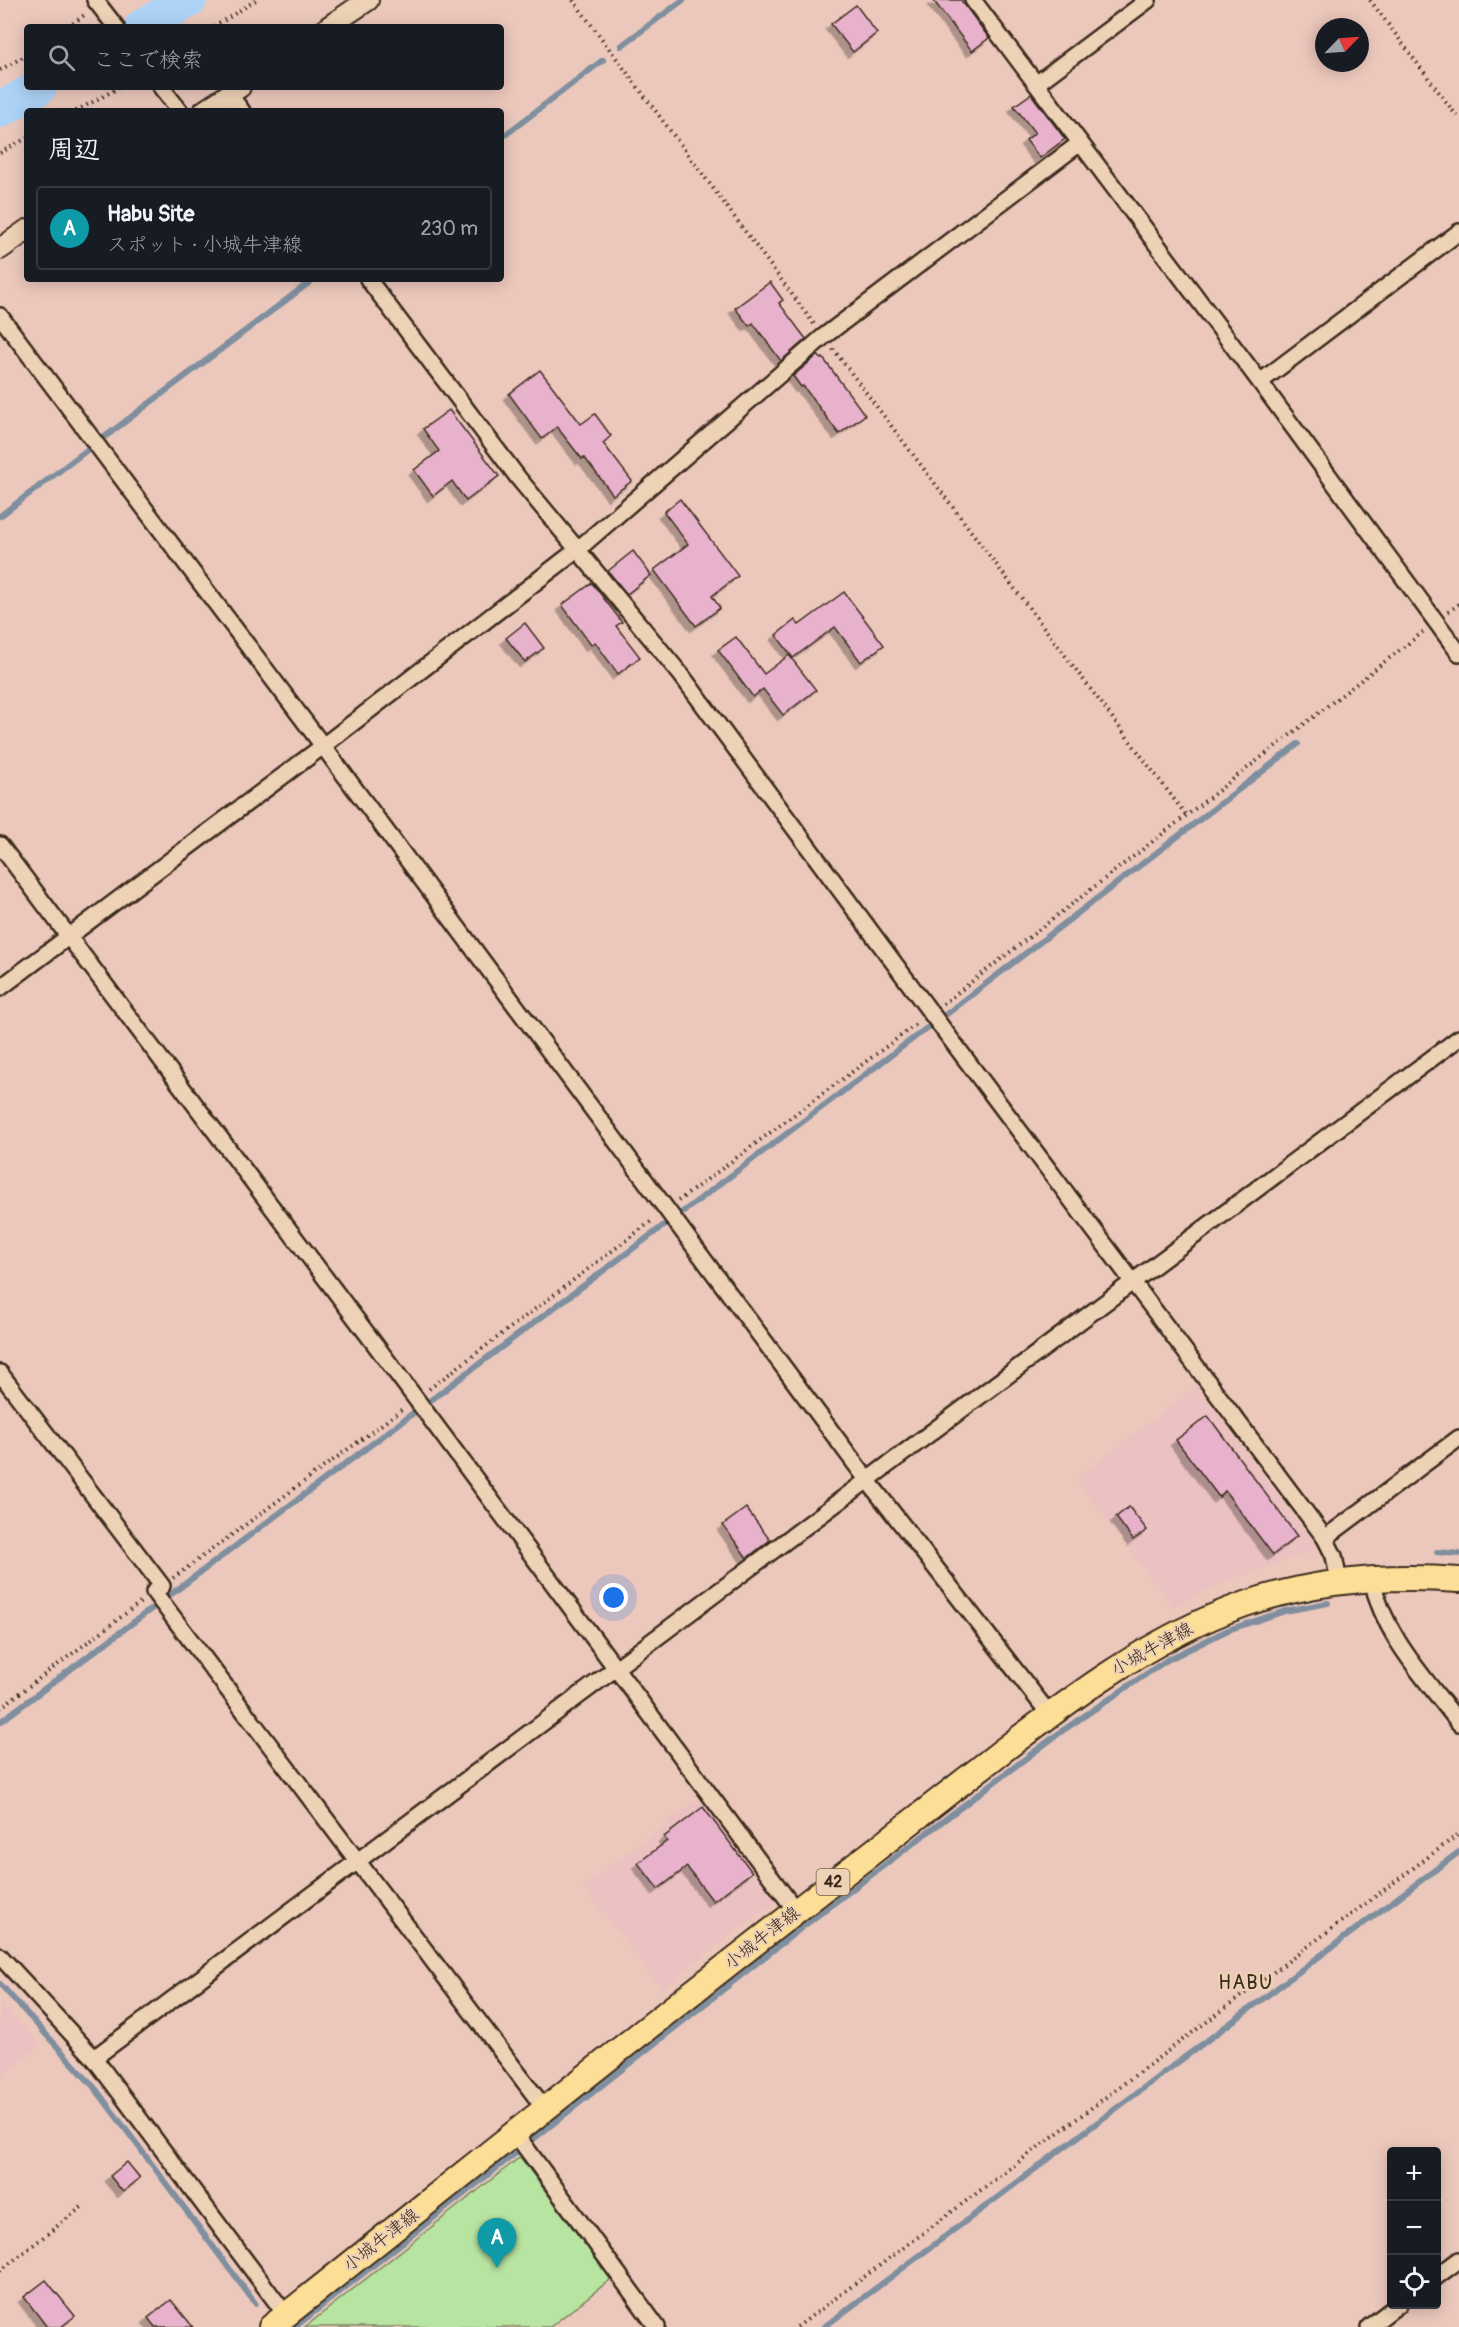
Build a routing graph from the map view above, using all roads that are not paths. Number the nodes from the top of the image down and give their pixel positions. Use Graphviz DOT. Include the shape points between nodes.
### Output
graph roads {
  1 [pos="973,0"];
  2 [pos="1148,0"];
  3 [pos="97,2"];
  4 [pos="361,2"];
  5 [pos="114,24"];
  6 [pos="332,24"];
  7 [pos="1036,84"];
  8 [pos="163,90"];
  9 [pos="234,91"];
  10 [pos="178,108"];
  11 [pos="208,108"];
  12 [pos="241,108"];
  13 [pos="1080,143"];
  14 [pos="24,232"];
  15 [pos="1459,232"];
  16 [pos="0,249"];
  17 [pos="370,282"];
  18 [pos="0,316"];
  19 [pos="1260,381"];
  20 [pos="577,550"];
  21 [pos="1459,653"];
  22 [pos="323,746"];
  23 [pos="0,845"];
  24 [pos="69,936"];
  25 [pos="0,988"];
  26 [pos="1459,1038"];
  27 [pos="1133,1283"];
  28 [pos="0,1373"];
  29 [pos="1459,1438"];
  30 [pos="868,1481"];
  31 [pos="1325,1538"];
  32 [pos="1372,1579"];
  33 [pos="1459,1580"];
  34 [pos="1339,1582"];
  35 [pos="615,1670"];
  36 [pos="1050,1715"];
  37 [pos="1459,1723"];
  38 [pos="358,1862"];
  39 [pos="796,1911"];
  40 [pos="0,1956"];
  41 [pos="94,2058"];
  42 [pos="545,2109"];
  43 [pos="515,2133"];
  44 [pos="1459,2260"];
  45 [pos="1441,2274"];
  46 [pos="1392,2309"];
  47 [pos="278,2321"];
  48 [pos="657,2327"];
  49 [pos="1369,2327"];
  1 -- 7 [label="street"];
  2 -- 7 [label="street"];
  3 -- 5 [label="street"];
  4 -- 6 [label="street"];
  7 -- 13 [label="street"];
  8 -- 10 [label="street"];
  9 -- 11 [label="street"];
  9 -- 12 [label="street"];
  13 -- 19 [label="street"];
  13 -- 20 [label="street" via="824,337"];
  14 -- 16 [label="street"];
  15 -- 19 [label="street"];
  17 -- 20 [label="street"];
  18 -- 22 [label="street"];
  19 -- 21 [label="street"];
  20 -- 22 [label="street"];
  20 -- 27 [label="street" via="682,676"];
  22 -- 24 [label="street"];
  22 -- 30 [label="street"];
  23 -- 24 [label="street"];
  24 -- 25 [label="street"];
  24 -- 35 [label="street"];
  26 -- 27 [label="street"];
  27 -- 30 [label="street"];
  27 -- 31 [label="street"];
  28 -- 38 [label="street" via="158,1589 167,1608"];
  29 -- 31 [label="street"];
  30 -- 35 [label="street"];
  30 -- 36 [label="street"];
  31 -- 34 [label="street" via="1334,1556"];
  32 -- 33 [label="main road, 小城牛津線 / 42"];
  32 -- 34 [label="main road, 小城牛津線 / 42"];
  32 -- 37 [label="street" via="1392,1634"];
  34 -- 36 [label="main road, 小城牛津線 / 42" via="1259,1600 1206,1619 1117,1667"];
  35 -- 38 [label="street"];
  35 -- 39 [label="street"];
  36 -- 39 [label="main road, 小城牛津線 / 42"];
  38 -- 41 [label="street"];
  38 -- 42 [label="street"];
  39 -- 42 [label="main road, 小城牛津線 / 42"];
  40 -- 41 [label="street"];
  41 -- 47 [label="street"];
  42 -- 43 [label="main road, 小城牛津線 / 42"];
  43 -- 47 [label="main road, 小城牛津線 / 42"];
  43 -- 48 [label="street"];
  44 -- 45 [label="street"];
  46 -- 49 [label="street"];
}
